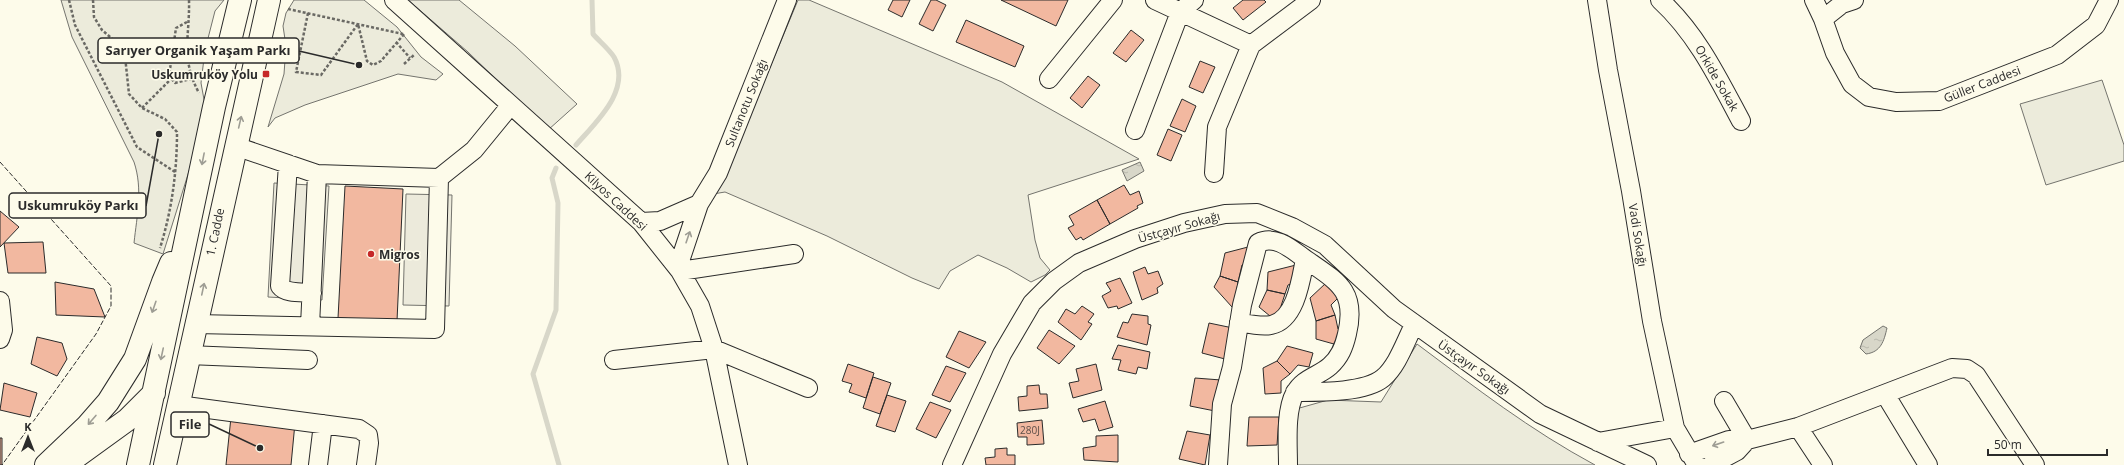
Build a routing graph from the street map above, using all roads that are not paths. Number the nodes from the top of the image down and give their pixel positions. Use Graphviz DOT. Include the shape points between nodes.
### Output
graph roads {
  1 [pos="240,0"];
  2 [pos="394,0"];
  3 [pos="788,0"];
  4 [pos="1113,0"];
  5 [pos="1156,0"];
  6 [pos="1194,0"];
  7 [pos="1311,0"];
  8 [pos="1597,0"];
  9 [pos="1660,0"];
  10 [pos="1814,0"];
  11 [pos="1854,0"];
  12 [pos="2110,0"];
  13 [pos="273,2"];
  14 [pos="1180,12"];
  15 [pos="1823,19"];
  16 [pos="1251,45"];
  17 [pos="1049,78"];
  18 [pos="510,106"];
  19 [pos="1741,121"];
  20 [pos="1135,130"];
  21 [pos="235,146"];
  22 [pos="288,164"];
  23 [pos="1214,173"];
  24 [pos="317,174"];
  25 [pos="439,178"];
  26 [pos="699,204"];
  27 [pos="191,220"];
  28 [pos="641,222"];
  29 [pos="794,254"];
  30 [pos="1305,259"];
  31 [pos="680,270"];
  32 [pos="312,293"];
  33 [pos="0,302"];
  34 [pos="1239,322"];
  35 [pos="195,324"];
  36 [pos="1414,325"];
  37 [pos="310,326"];
  38 [pos="0,339"];
  39 [pos="714,349"];
  40 [pos="188,355"];
  41 [pos="308,360"];
  42 [pos="614,360"];
  43 [pos="808,388"];
  44 [pos="1295,392"];
  45 [pos="153,394"];
  46 [pos="1884,394"];
  47 [pos="1724,401"];
  48 [pos="178,405"];
  49 [pos="323,424"];
  50 [pos="1798,427"];
  51 [pos="1675,428"];
  52 [pos="1747,440"];
  53 [pos="1598,442"];
  54 [pos="1693,460"];
  55 [pos="46,465"];
  56 [pos="65,465"];
  57 [pos="138,465"];
  58 [pos="165,465"];
  59 [pos="318,465"];
  60 [pos="366,465"];
  61 [pos="738,465"];
  62 [pos="952,465"];
  63 [pos="1218,465"];
  64 [pos="1288,465"];
  65 [pos="1647,465"];
  66 [pos="1711,465"];
  67 [pos="1823,465"];
  68 [pos="1928,465"];
  69 [pos="2035,465"];
  1 -- 27 [label="main road, one-way" via="214,107"];
  2 -- 18 [label="street, Kilyos Caddesi"];
  3 -- 26 [label="street, Sultanotu Sokağı" via="718,173"];
  4 -- 17 [label="street"];
  5 -- 14 [label="street"];
  6 -- 14 [label="street"];
  7 -- 16 [label="street"];
  8 -- 51 [label="street, Vadi Sokağı" via="1652,321"];
  9 -- 19 [label="street, Orkide Sokak" via="1672,11 1705,53"];
  10 -- 15 [label="street, Güller Caddesi"];
  11 -- 15 [label="street" via="1842,4"];
  12 -- 15 [label="street, Güller Caddesi" via="2096,25 2057,55 1939,101 1896,102 1869,96 1852,84 1835,53"];
  21 -- 13 [label="main road, 1. Cadde, one-way"];
  14 -- 16 [label="street"];
  14 -- 20 [label="street"];
  16 -- 23 [label="street" via="1217,127"];
  18 -- 25 [label="street" via="474,150"];
  18 -- 28 [label="street, Kilyos Caddesi"];
  21 -- 22 [label="street"];
  35 -- 21 [label="main road, 1. Cadde, one-way"];
  22 -- 24 [label="street"];
  22 -- 32 [label="street" via="280,286 283,290"];
  24 -- 25 [label="street"];
  24 -- 32 [label="street"];
  25 -- 37 [label="street" via="436,329"];
  26 -- 28 [label="street" via="660,221"];
  31 -- 26 [label="street, Sultanotu Sokağı, one-way" via="681,258"];
  27 -- 45 [label="main road, one-way"];
  27 -- 55 [label="main road, one-way" via="162,282 135,359 108,402"];
  28 -- 31 [label="street, Kilyos Caddesi"];
  29 -- 31 [label="street"];
  30 -- 34 [label="street" via="1292,307 1281,320 1270,325"];
  30 -- 34 [label="street" via="1276,241 1264,239 1258,242"];
  30 -- 44 [label="street" via="1336,282 1347,294 1351,308 1349,328 1339,357 1330,366 1302,383"];
  31 -- 39 [label="street, Kilyos Caddesi" via="700,306"];
  32 -- 37 [label="street"];
  33 -- 38 [label="street" via="3,330"];
  34 -- 63 [label="street" via="1232,367 1222,404"];
  35 -- 37 [label="street"];
  35 -- 40 [label="main road, 1. Cadde"];
  36 -- 44 [label="street" via="1393,366 1382,378 1370,385 1322,392"];
  36 -- 53 [label="street, Üstçayır Sokağı" via="1540,414"];
  36 -- 62 [label="street, Üstçayır Sokağı" via="1325,245 1292,227 1257,213 1225,214 1134,239 1079,263 1054,281 1032,302 1002,354"];
  39 -- 42 [label="street"];
  39 -- 43 [label="street"];
  39 -- 61 [label="street, Kilyos Caddesi"];
  40 -- 41 [label="street"];
  40 -- 45 [label="main road"];
  40 -- 48 [label="main road, 1. Cadde"];
  44 -- 64 [label="street" via="1290,403"];
  45 -- 56 [label="main road" via="127,420"];
  45 -- 57 [label="main road"];
  46 -- 50 [label="street"];
  46 -- 68 [label="street"];
  46 -- 69 [label="street" via="1952,368 1967,369 1976,375"];
  47 -- 52 [label="street"];
  48 -- 49 [label="street"];
  48 -- 58 [label="main road, 1. Cadde"];
  49 -- 59 [label="street"];
  49 -- 60 [label="street" via="359,429 368,435"];
  50 -- 52 [label="street"];
  50 -- 67 [label="street"];
  51 -- 53 [label="street"];
  51 -- 54 [label="street, Vadi Sokağı"];
  52 -- 54 [label="street, one-way" via="1729,440"];
  52 -- 66 [label="street" via="1736,451"];
  53 -- 65 [label="street, Üstçayır Sokağı"];
}
